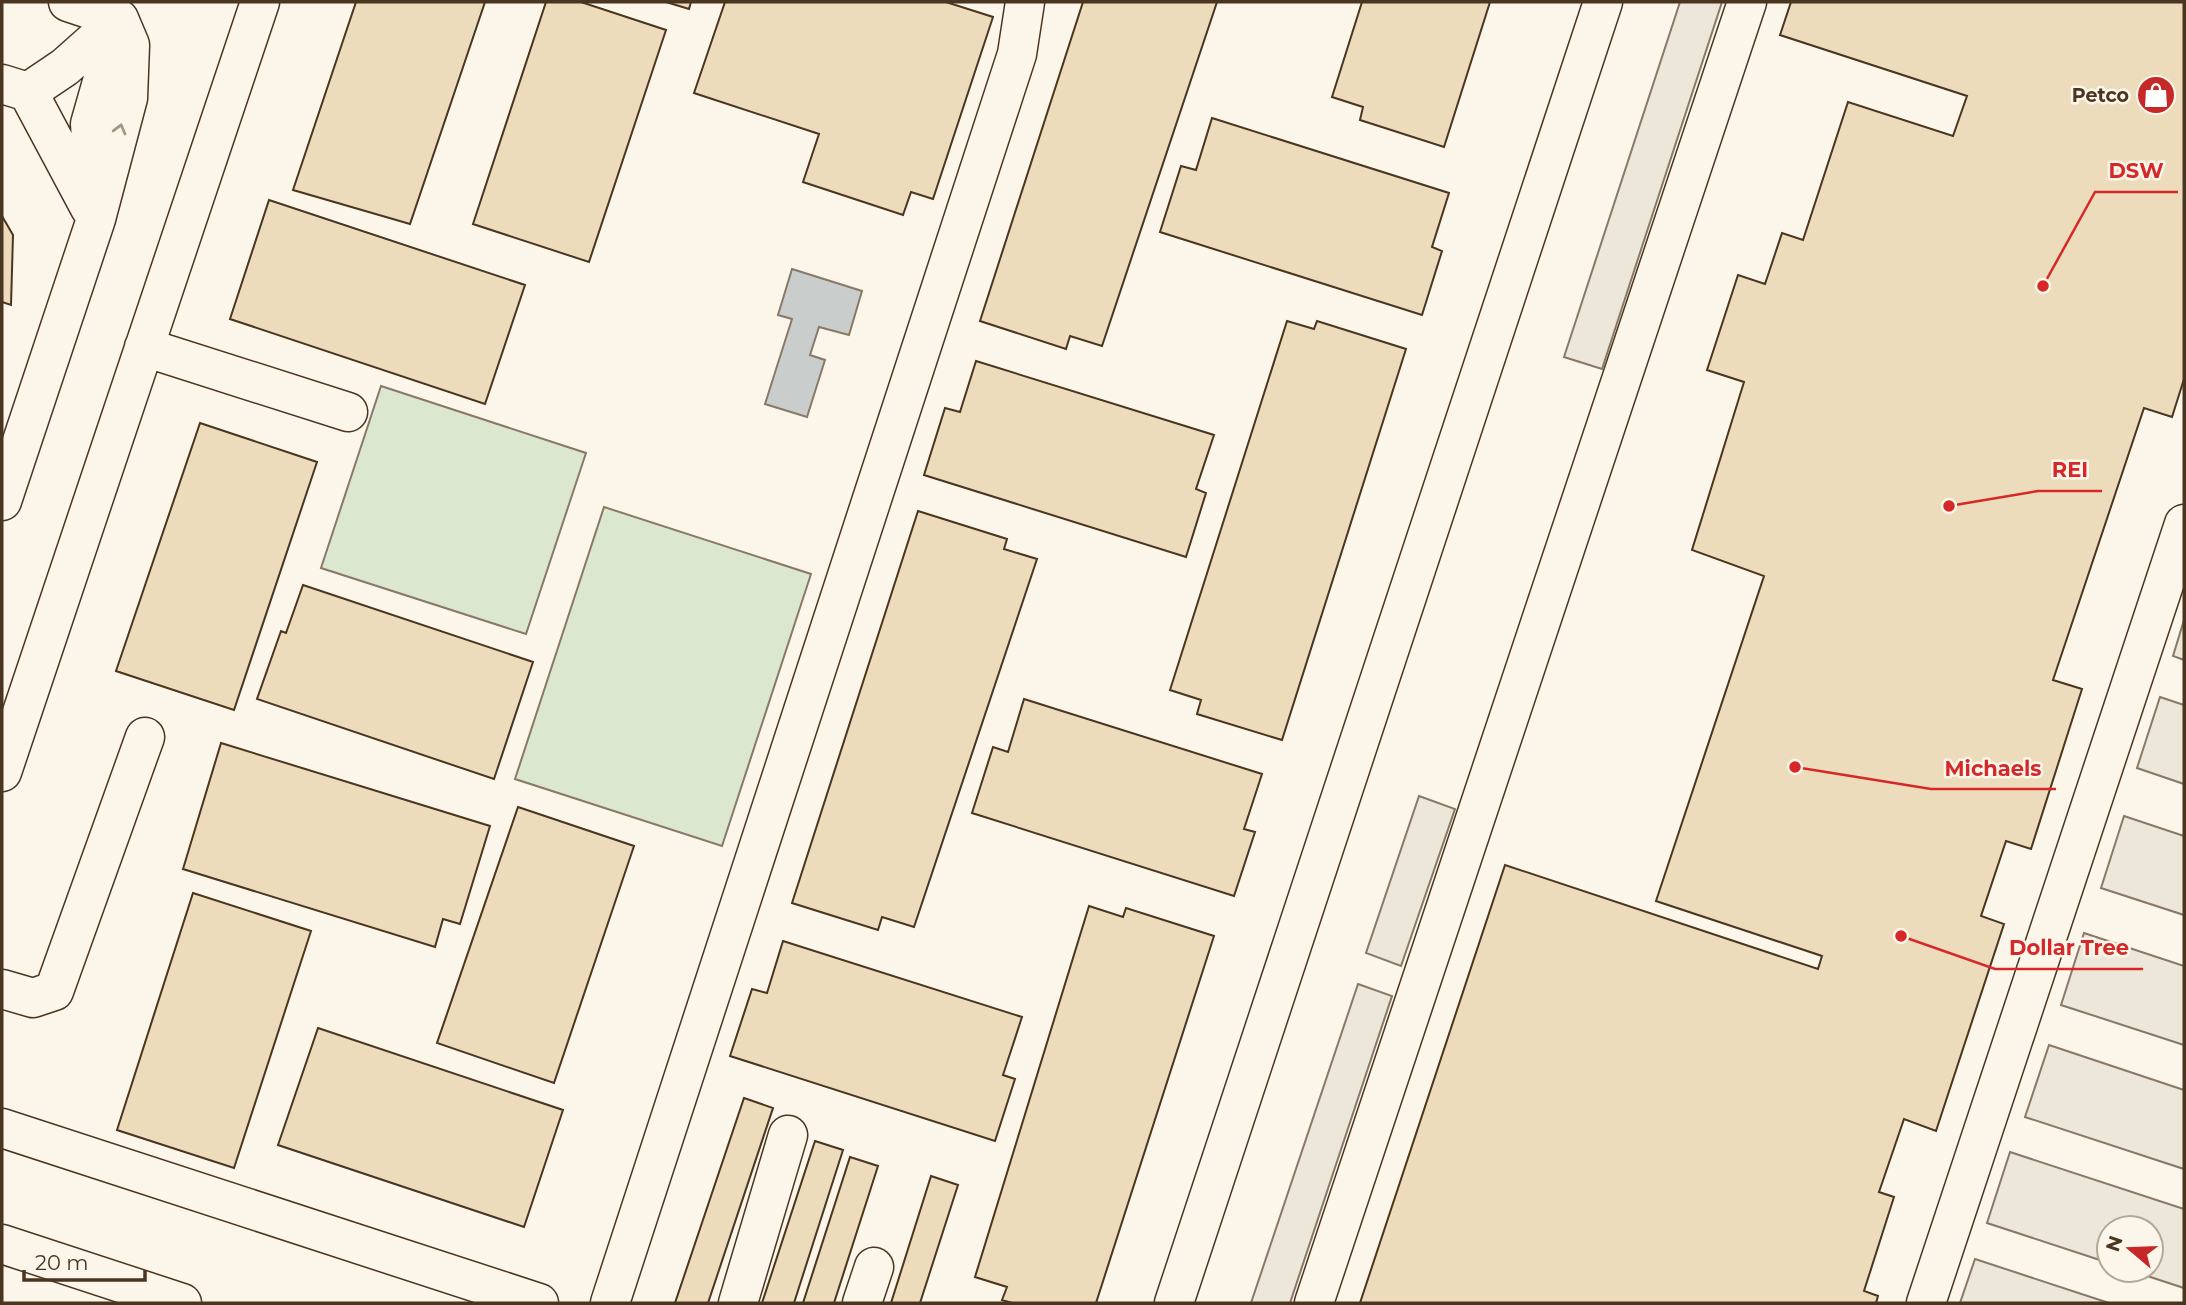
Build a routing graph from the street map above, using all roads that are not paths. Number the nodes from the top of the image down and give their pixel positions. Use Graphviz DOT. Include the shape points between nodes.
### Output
graph roads {
  1 [pos="68,2"];
  2 [pos="260,2"];
  3 [pos="1026,2"];
  4 [pos="1603,2"];
  5 [pos="1747,2"];
  6 [pos="123,10"];
  7 [pos="15,88"];
  8 [pos="96,219"];
  9 [pos="144,347"];
  10 [pos="348,412"];
  11 [pos="2,501"];
  12 [pos="2184,524"];
  13 [pos="145,737"];
  14 [pos="2,772"];
  15 [pos="2,989"];
  16 [pos="2,1128"];
  17 [pos="788,1135"];
  18 [pos="2,1244"];
  19 [pos="874,1266"];
  20 [pos="182,1303"];
  21 [pos="539,1303"];
  22 [pos="610,1303"];
  23 [pos="738,1303"];
  24 [pos="862,1303"];
  25 [pos="1174,1303"];
  26 [pos="1314,1303"];
  27 [pos="1926,1303"];
  1 -- 6 [label="street"];
  2 -- 9 [label="street"];
  3 -- 22 [label="street" via="1017,54"];
  4 -- 25 [label="street"];
  5 -- 26 [label="street"];
  6 -- 7 [label="street" via="65,66"];
  6 -- 8 [label="street" via="130,45 128,98"];
  7 -- 8 [label="street"];
  8 -- 11 [label="street"];
  9 -- 10 [label="street"];
  9 -- 14 [label="street"];
  12 -- 27 [label="street"];
  13 -- 15 [label="street" via="54,992 33,998"];
  16 -- 21 [label="street"];
  17 -- 23 [label="street"];
  18 -- 20 [label="street"];
  19 -- 24 [label="street"];
}
